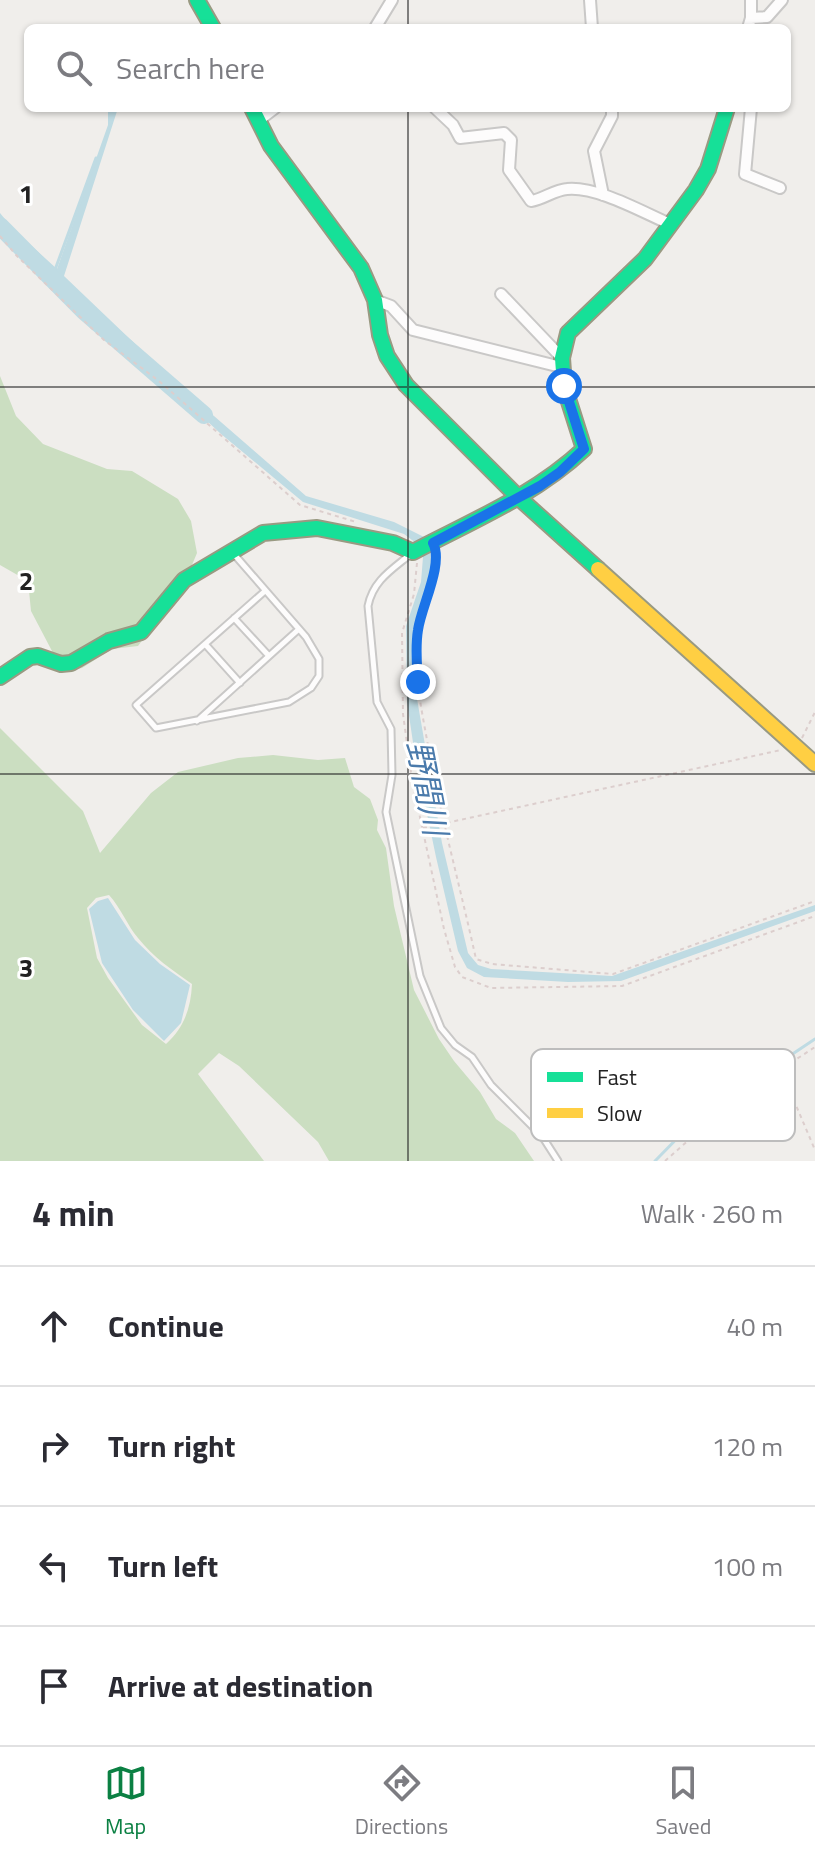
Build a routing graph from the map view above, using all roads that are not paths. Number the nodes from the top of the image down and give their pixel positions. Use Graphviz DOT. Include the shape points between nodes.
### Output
graph roads {
  1 [pos="197,0"];
  2 [pos="392,0"];
  3 [pos="590,0"];
  4 [pos="751,0"];
  5 [pos="782,0"];
  6 [pos="750,23"];
  7 [pos="766,23"];
  8 [pos="211,24"];
  9 [pos="377,24"];
  10 [pos="592,24"];
  11 [pos="439,112"];
  12 [pos="612,112"];
  13 [pos="726,112"];
  14 [pos="751,112"];
  15 [pos="255,114"];
  16 [pos="780,188"];
  17 [pos="603,195"];
  18 [pos="670,224"];
  19 [pos="501,294"];
  20 [pos="375,300"];
  21 [pos="562,362"];
  22 [pos="518,497"];
  23 [pos="231,550"];
  24 [pos="413,552"];
  25 [pos="265,591"];
  26 [pos="234,618"];
  27 [pos="299,629"];
  28 [pos="205,644"];
  29 [pos="269,656"];
  30 [pos="0,677"];
  31 [pos="240,683"];
  32 [pos="197,722"];
  33 [pos="815,764"];
  34 [pos="531,1125"];
  35 [pos="545,1141"];
  36 [pos="558,1161"];
  1 -- 8 [label="street"];
  2 -- 9 [label="street"];
  3 -- 10 [label="street"];
  4 -- 6 [label="street"];
  5 -- 7 [label="street"];
  6 -- 7 [label="street"];
  11 -- 17 [label="street" via="460,138 504,133 511,140 509,170 531,201 572,188"];
  12 -- 17 [label="street" via="594,151"];
  13 -- 18 [label="street" via="708,169"];
  14 -- 16 [label="street" via="745,174"];
  15 -- 20 [label="street" via="271,146 361,268"];
  17 -- 18 [label="street"];
  18 -- 21 [label="street" via="645,259 568,333"];
  19 -- 21 [label="street"];
  20 -- 21 [label="street" via="391,306 413,330"];
  20 -- 22 [label="street" via="380,335 400,377"];
  21 -- 22 [label="street" via="570,413 584,449 560,472"];
  22 -- 24 [label="street"];
  22 -- 33 [label="street"];
  23 -- 24 [label="street" via="263,533 317,528"];
  23 -- 25 [label="lane"];
  23 -- 30 [label="street" via="184,580 141,632 109,641 71,663 30,657"];
  24 -- 34 [label="lane" via="379,581 368,606 377,702 391,729 386,812 420,976 441,1028"];
  25 -- 26 [label="lane"];
  25 -- 27 [label="lane"];
  26 -- 28 [label="lane"];
  26 -- 29 [label="lane"];
  27 -- 29 [label="lane"];
  27 -- 32 [label="lane" via="319,659 319,676 311,688 289,702"];
  28 -- 31 [label="lane"];
  28 -- 32 [label="lane" via="136,705 160,730"];
  29 -- 31 [label="lane"];
  31 -- 32 [label="lane"];
  35 -- 36 [label="lane"];
}
